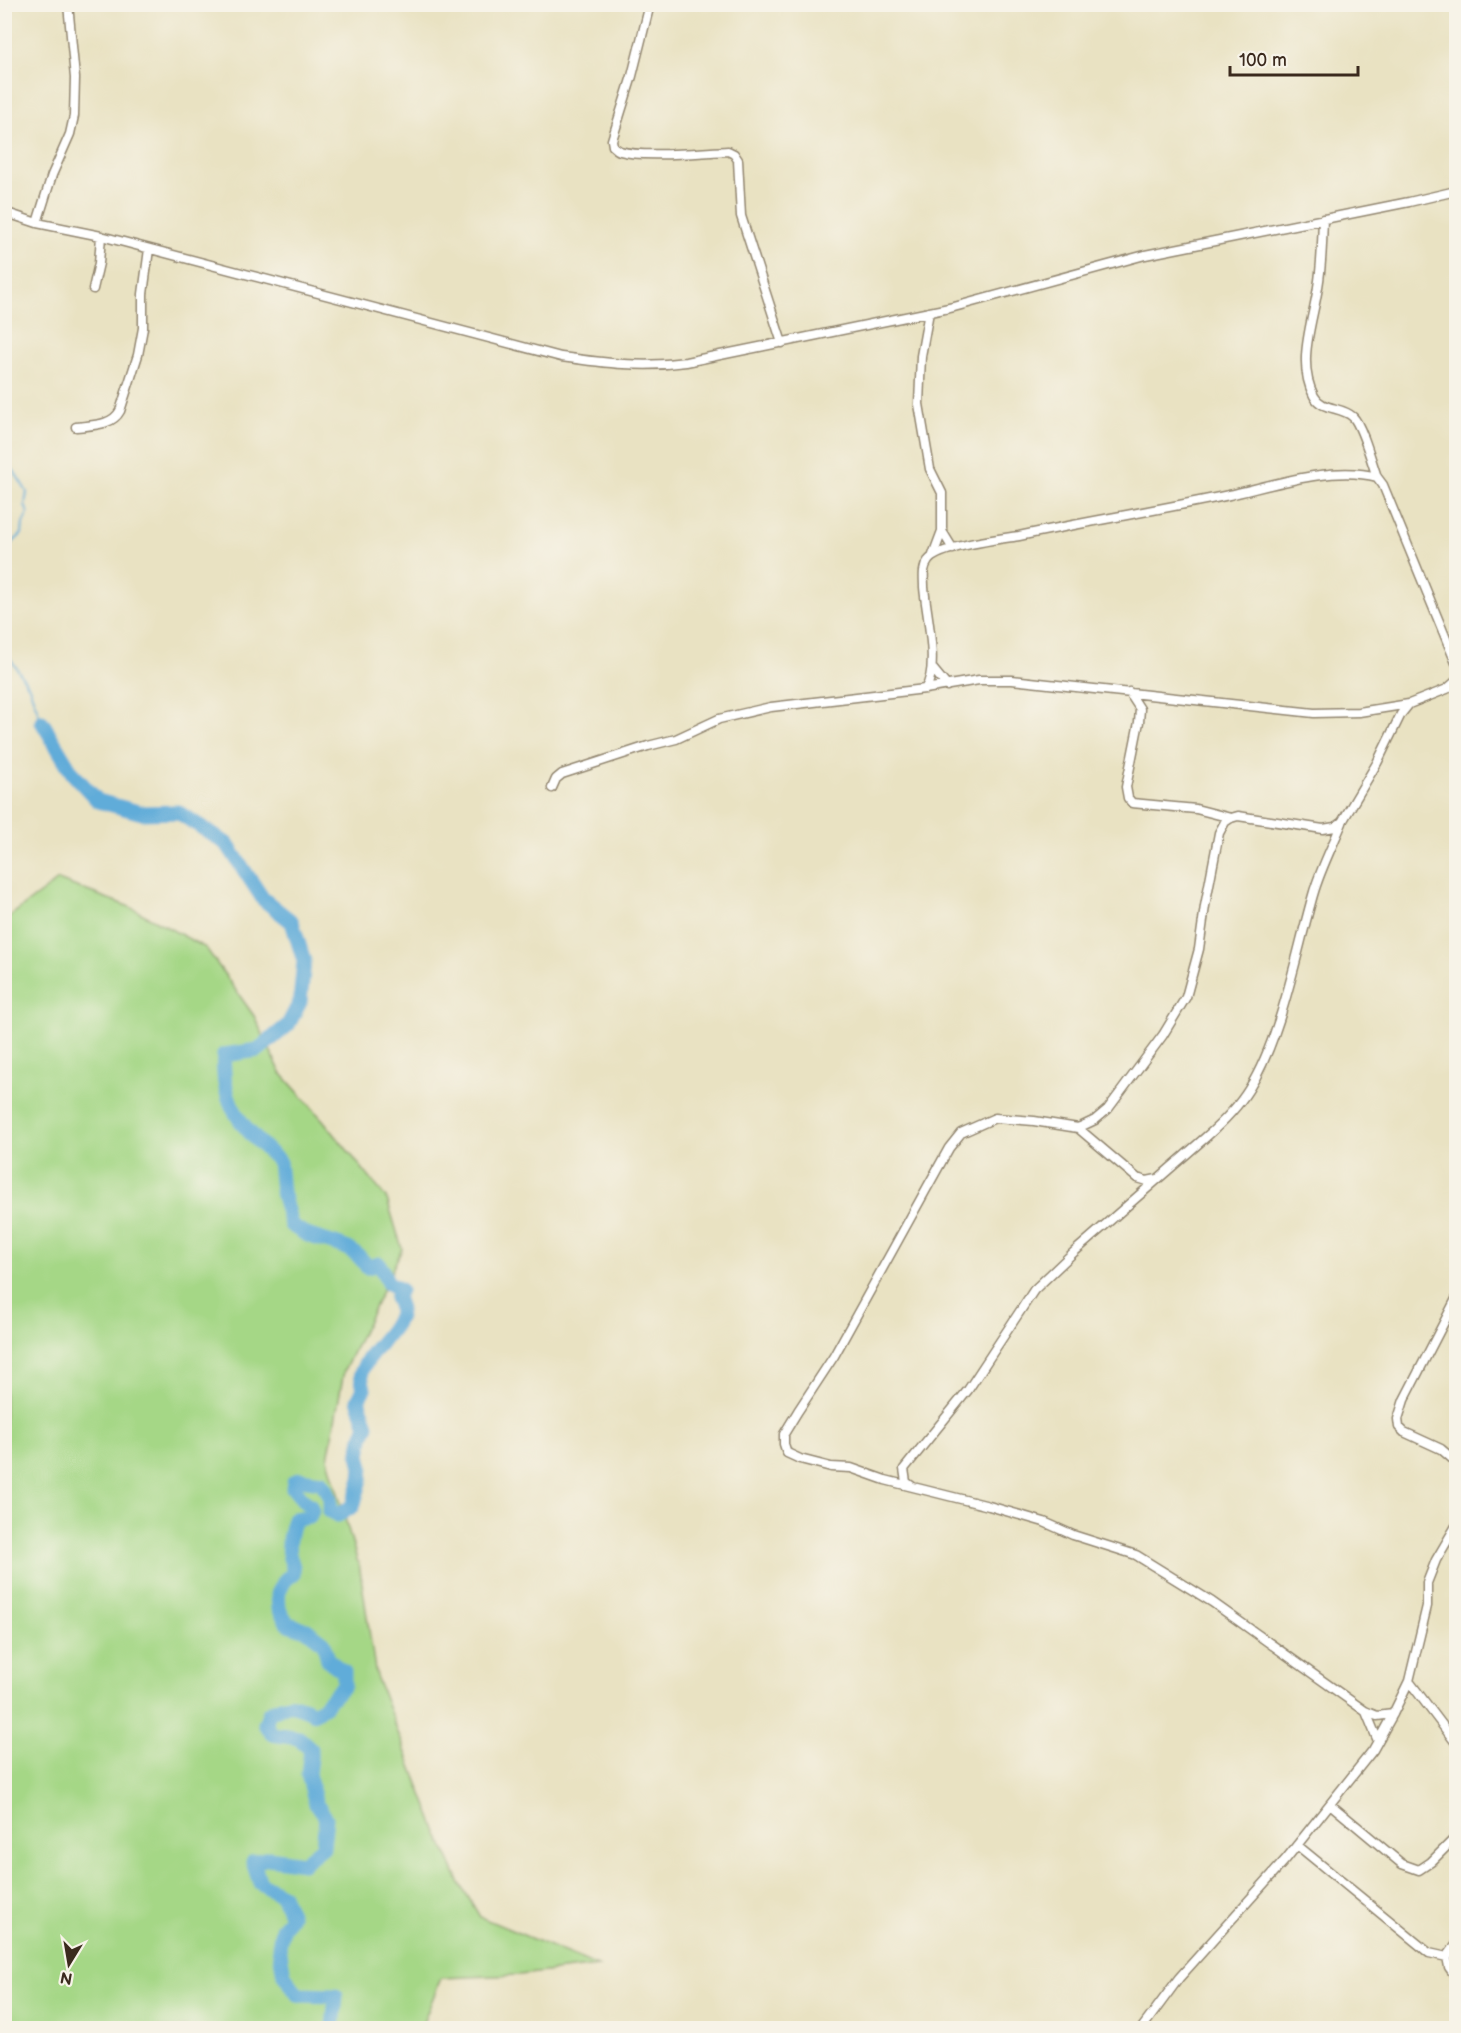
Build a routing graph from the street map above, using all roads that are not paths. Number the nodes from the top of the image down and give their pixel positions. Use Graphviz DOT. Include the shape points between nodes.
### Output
graph roads {
  1 [pos="68,4"];
  2 [pos="650,4"];
  3 [pos="1456,191"];
  4 [pos="4,212"];
  5 [pos="1323,219"];
  6 [pos="37,223"];
  7 [pos="101,236"];
  8 [pos="149,249"];
  9 [pos="93,289"];
  10 [pos="929,312"];
  11 [pos="782,343"];
  12 [pos="76,427"];
  13 [pos="1377,477"];
  14 [pos="942,531"];
  15 [pos="953,549"];
  16 [pos="933,555"];
  17 [pos="1456,663"];
  18 [pos="933,669"];
  19 [pos="1456,681"];
  20 [pos="947,686"];
  21 [pos="925,689"];
  22 [pos="1447,689"];
  23 [pos="1128,692"];
  24 [pos="1456,692"];
  25 [pos="1150,696"];
  26 [pos="1409,704"];
  27 [pos="1140,710"];
  28 [pos="552,788"];
  29 [pos="1215,813"];
  30 [pos="1231,818"];
  31 [pos="1342,822"];
  32 [pos="1219,833"];
  33 [pos="1077,1128"];
  34 [pos="1158,1179"];
  35 [pos="1456,1299"];
  36 [pos="1456,1462"];
  37 [pos="913,1487"];
  38 [pos="1456,1526"];
  39 [pos="1409,1681"];
  40 [pos="1366,1712"];
  41 [pos="1393,1714"];
  42 [pos="1378,1741"];
  43 [pos="1456,1743"];
  44 [pos="1330,1804"];
  45 [pos="1456,1837"];
  46 [pos="1297,1845"];
  47 [pos="1456,1945"];
  48 [pos="1447,1957"];
  49 [pos="1456,1977"];
  50 [pos="1142,2028"];
  1 -- 6 [label="street" via="75,78 74,116"];
  2 -- 11 [label="street" via="613,146 628,152 734,154 740,168 741,216"];
  3 -- 5 [label="street"];
  4 -- 6 [label="street"];
  5 -- 10 [label="street" via="1145,255"];
  5 -- 13 [label="street" via="1306,372 1315,399 1355,419"];
  6 -- 7 [label="street"];
  7 -- 8 [label="street"];
  7 -- 9 [label="street"];
  8 -- 11 [label="street" via="561,357 655,366"];
  8 -- 12 [label="street" via="138,356 120,411 110,422"];
  10 -- 11 [label="street"];
  10 -- 14 [label="street" via="921,356 919,404 930,469 942,493"];
  13 -- 15 [label="street" via="1349,472 1280,482"];
  13 -- 17 [label="street"];
  14 -- 15 [label="street"];
  14 -- 16 [label="street"];
  15 -- 16 [label="street"];
  16 -- 18 [label="street" via="923,572"];
  18 -- 20 [label="street"];
  18 -- 21 [label="street"];
  19 -- 22 [label="street"];
  20 -- 21 [label="street"];
  20 -- 23 [label="street" via="979,680 1012,680"];
  21 -- 28 [label="street" via="771,706 719,719 676,739 562,774"];
  22 -- 24 [label="street"];
  22 -- 26 [label="street"];
  23 -- 25 [label="street"];
  23 -- 27 [label="street"];
  25 -- 26 [label="street" via="1314,713 1359,712"];
  25 -- 27 [label="street"];
  26 -- 31 [label="street"];
  27 -- 29 [label="street" via="1126,787 1128,798 1132,803"];
  29 -- 30 [label="street"];
  29 -- 32 [label="street"];
  30 -- 31 [label="street" via="1323,829"];
  30 -- 32 [label="street"];
  31 -- 34 [label="street" via="1313,892 1268,1050 1249,1089 1226,1118"];
  32 -- 33 [label="street" via="1199,949 1186,997 1108,1109"];
  33 -- 34 [label="street" via="1137,1178"];
  33 -- 37 [label="street" via="995,1118 961,1133 949,1148 834,1356 784,1434 783,1444 788,1453 800,1459 851,1468"];
  34 -- 37 [label="street" via="1034,1290 968,1390 904,1469 906,1482"];
  35 -- 36 [label="street" via="1398,1419 1404,1432 1442,1449"];
  37 -- 40 [label="street" via="1044,1522 1136,1555 1212,1602"];
  38 -- 39 [label="street" via="1427,1583 1427,1606"];
  39 -- 41 [label="street"];
  39 -- 43 [label="street"];
  40 -- 41 [label="street" via="1377,1716"];
  40 -- 42 [label="street"];
  41 -- 42 [label="street"];
  42 -- 44 [label="street"];
  44 -- 45 [label="street" via="1413,1870 1431,1862"];
  44 -- 46 [label="street"];
  46 -- 48 [label="street" via="1429,1953"];
  46 -- 50 [label="street" via="1179,1978"];
  47 -- 48 [label="street"];
  48 -- 49 [label="street"];
}
